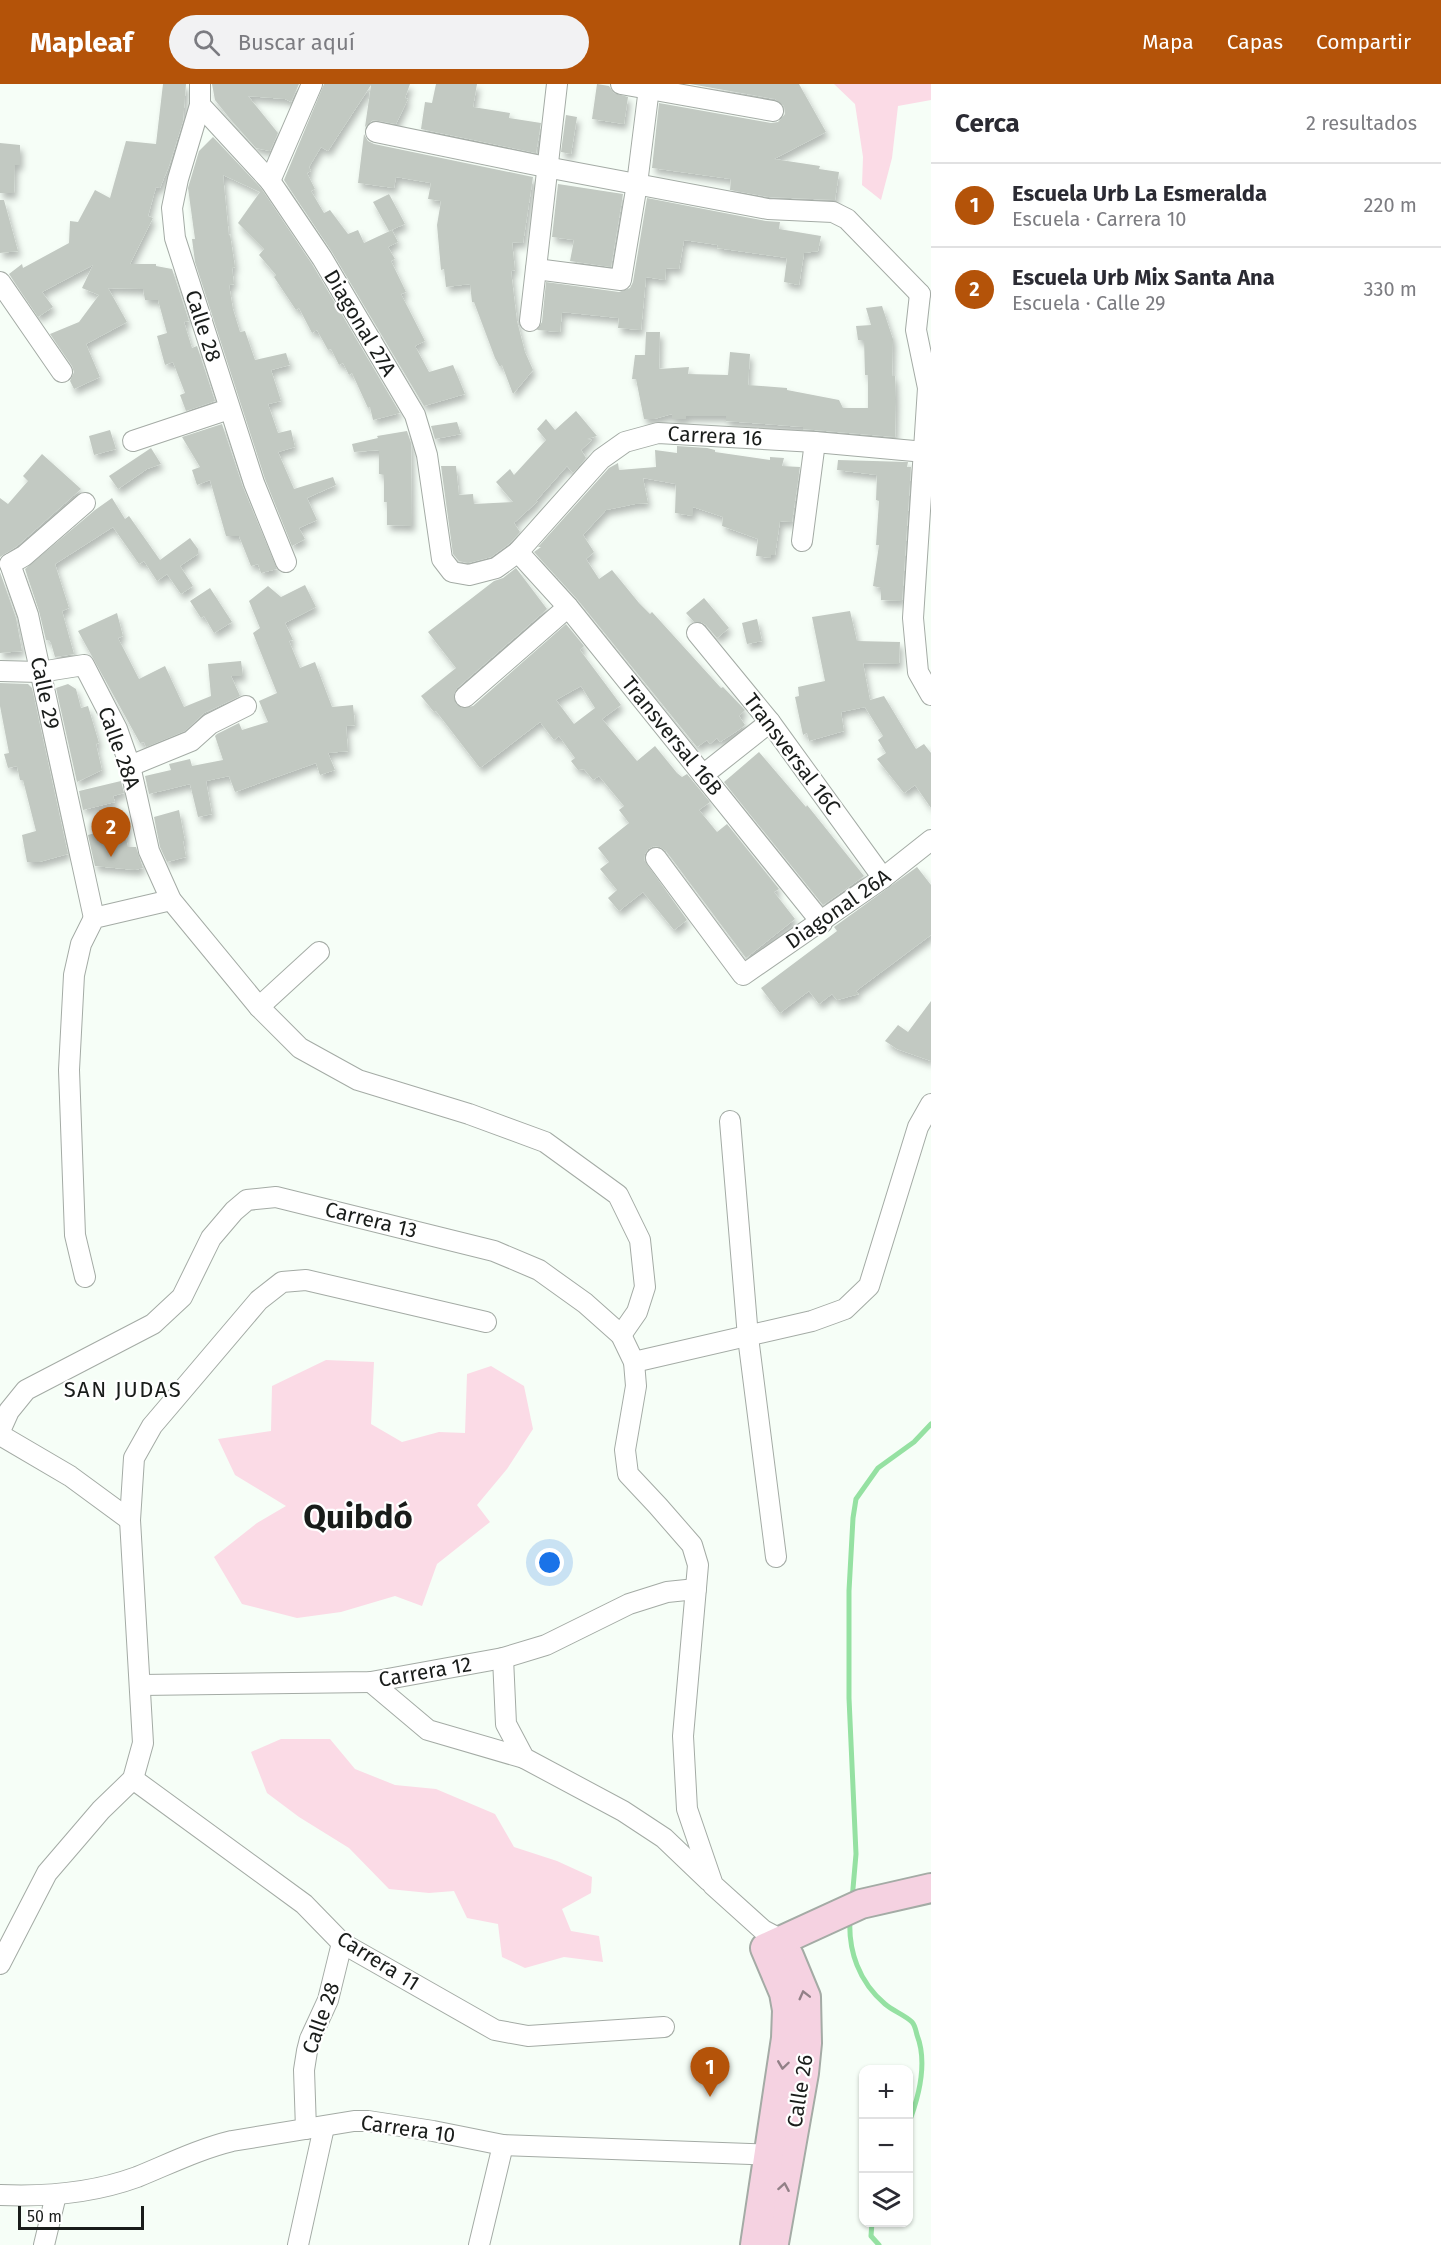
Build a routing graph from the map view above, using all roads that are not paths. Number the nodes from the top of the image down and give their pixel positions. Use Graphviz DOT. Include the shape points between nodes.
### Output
graph roads {
  1 [pos="200,84"];
  2 [pos="312,84"];
  3 [pos="557,84"];
  4 [pos="621,84"];
  5 [pos="649,88"];
  6 [pos="201,105"];
  7 [pos="773,111"];
  8 [pos="376,132"];
  9 [pos="546,167"];
  10 [pos="270,181"];
  11 [pos="637,184"];
  12 [pos="536,269"];
  13 [pos="0,282"];
  14 [pos="925,290"];
  15 [pos="530,321"];
  16 [pos="62,372"];
  17 [pos="230,409"];
  18 [pos="132,441"];
  19 [pos="815,442"];
  20 [pos="925,452"];
  21 [pos="86,503"];
  22 [pos="802,541"];
  23 [pos="518,552"];
  24 [pos="5,561"];
  25 [pos="286,562"];
  26 [pos="452,572"];
  27 [pos="568,607"];
  28 [pos="696,633"];
  29 [pos="0,671"];
  30 [pos="40,672"];
  31 [pos="931,695"];
  32 [pos="465,697"];
  33 [pos="246,706"];
  34 [pos="770,722"];
  35 [pos="130,766"];
  36 [pos="703,775"];
  37 [pos="931,840"];
  38 [pos="656,858"];
  39 [pos="883,878"];
  40 [pos="171,900"];
  41 [pos="94,918"];
  42 [pos="822,922"];
  43 [pos="319,952"];
  44 [pos="259,1007"];
  45 [pos="931,1104"];
  46 [pos="730,1121"];
  47 [pos="85,1277"];
  48 [pos="486,1322"];
  49 [pos="621,1335"];
  50 [pos="748,1337"];
  51 [pos="634,1362"];
  52 [pos="0,1433"];
  53 [pos="130,1520"];
  54 [pos="776,1557"];
  55 [pos="696,1589"];
  56 [pos="503,1658"];
  57 [pos="371,1682"];
  58 [pos="141,1685"];
  59 [pos="524,1758"];
  60 [pos="133,1779"];
  61 [pos="713,1886"];
  62 [pos="931,1888"];
  63 [pos="770,1939"];
  64 [pos="342,1943"];
  65 [pos="0,1964"];
  66 [pos="664,2027"];
  67 [pos="315,2128"];
  68 [pos="503,2145"];
  69 [pos="779,2155"];
  70 [pos="0,2195"];
  71 [pos="56,2195"];
  72 [pos="765,2244"];
  73 [pos="44,2245"];
  74 [pos="298,2245"];
  75 [pos="479,2245"];
  1 -- 6 [label="street, Calle 28"];
  2 -- 10 [label="street"];
  3 -- 9 [label="street"];
  4 -- 5 [label="street"];
  5 -- 7 [label="street"];
  5 -- 11 [label="street"];
  6 -- 10 [label="street, Diagonal 27A"];
  6 -- 17 [label="street, Calle 28" via="172,208 175,238"];
  8 -- 9 [label="street"];
  9 -- 11 [label="street"];
  9 -- 12 [label="street"];
  10 -- 26 [label="street, Diagonal 27A" via="322,258 415,415 427,454 442,559"];
  11 -- 12 [label="street" via="621,280"];
  11 -- 14 [label="street" via="768,209 833,212 847,219"];
  12 -- 15 [label="street"];
  13 -- 16 [label="street"];
  14 -- 20 [label="street" via="916,330 928,388"];
  17 -- 18 [label="street"];
  17 -- 25 [label="street, Calle 28"];
  19 -- 20 [label="street, Carrera 16"];
  19 -- 22 [label="street"];
  19 -- 23 [label="street, Carrera 16" via="658,433 625,442 601,459"];
  20 -- 31 [label="street" via="913,618 918,672"];
  21 -- 24 [label="street, Calle 29" via="24,556"];
  23 -- 26 [label="street, Carrera 16" via="496,568 469,575"];
  23 -- 27 [label="street, Transversal 16B"];
  24 -- 30 [label="street, Calle 29" via="28,615"];
  27 -- 32 [label="street"];
  27 -- 36 [label="street, Transversal 16B"];
  28 -- 34 [label="street, Transversal 16C"];
  29 -- 30 [label="street"];
  30 -- 35 [label="street, Calle 28A" via="84,665 117,729"];
  30 -- 41 [label="street, Calle 29"];
  33 -- 35 [label="street" via="210,724 190,741"];
  34 -- 36 [label="street"];
  34 -- 39 [label="street, Transversal 16C"];
  35 -- 40 [label="street, Calle 28A" via="149,851"];
  36 -- 42 [label="street, Transversal 16B"];
  37 -- 39 [label="street, Diagonal 26A"];
  38 -- 42 [label="street, Diagonal 26A" via="743,975"];
  39 -- 42 [label="street, Diagonal 26A"];
  40 -- 41 [label="street"];
  40 -- 44 [label="street, Calle 28A"];
  41 -- 47 [label="street" via="81,944 74,975 69,1070 75,1235"];
  43 -- 44 [label="street"];
  44 -- 49 [label="street, Calle 28A" via="300,1048 358,1080 545,1142 618,1195 640,1240 645,1287 637,1312"];
  45 -- 50 [label="street" via="918,1126 869,1286 845,1309"];
  46 -- 50 [label="street"];
  48 -- 53 [label="street" via="306,1280 282,1282 259,1300 152,1426 134,1458"];
  49 -- 51 [label="street"];
  49 -- 52 [label="street, Carrera 13" via="539,1270 494,1251 276,1197 247,1200 211,1238 182,1297 153,1324 26,1390 9,1411"];
  50 -- 51 [label="street"];
  50 -- 54 [label="street"];
  51 -- 55 [label="street" via="636,1386 625,1449 628,1474 692,1545 698,1565"];
  52 -- 53 [label="street" via="70,1476"];
  53 -- 58 [label="street"];
  55 -- 56 [label="street, Carrera 12" via="667,1592 629,1604 546,1645"];
  55 -- 61 [label="street" via="683,1736 687,1809"];
  56 -- 57 [label="street, Carrera 12"];
  56 -- 59 [label="street" via="506,1724"];
  57 -- 58 [label="street, Carrera 12"];
  57 -- 59 [label="street" via="428,1730"];
  58 -- 60 [label="street" via="144,1743"];
  59 -- 61 [label="street" via="623,1811 664,1838"];
  60 -- 64 [label="street, Carrera 11" via="304,1904"];
  60 -- 65 [label="street" via="46,1873"];
  61 -- 63 [label="street"];
  62 -- 63 [label="street" via="849,1909"];
  63 -- 69 [label="street, Calle 26" via="787,2010"];
  64 -- 66 [label="street, Carrera 11" via="495,2030 528,2037"];
  64 -- 67 [label="street, Calle 28" via="328,2000 310,2039 304,2070"];
  67 -- 68 [label="street, Carrera 10" via="354,2121 389,2123"];
  67 -- 71 [label="street, Carrera 10" via="213,2146 135,2177"];
  67 -- 74 [label="street, Calle 28"];
  68 -- 69 [label="street, Carrera 10"];
  68 -- 75 [label="street"];
  69 -- 72 [label="street, Calle 26"];
  70 -- 71 [label="street, Carrera 10"];
  71 -- 73 [label="street"];
}
